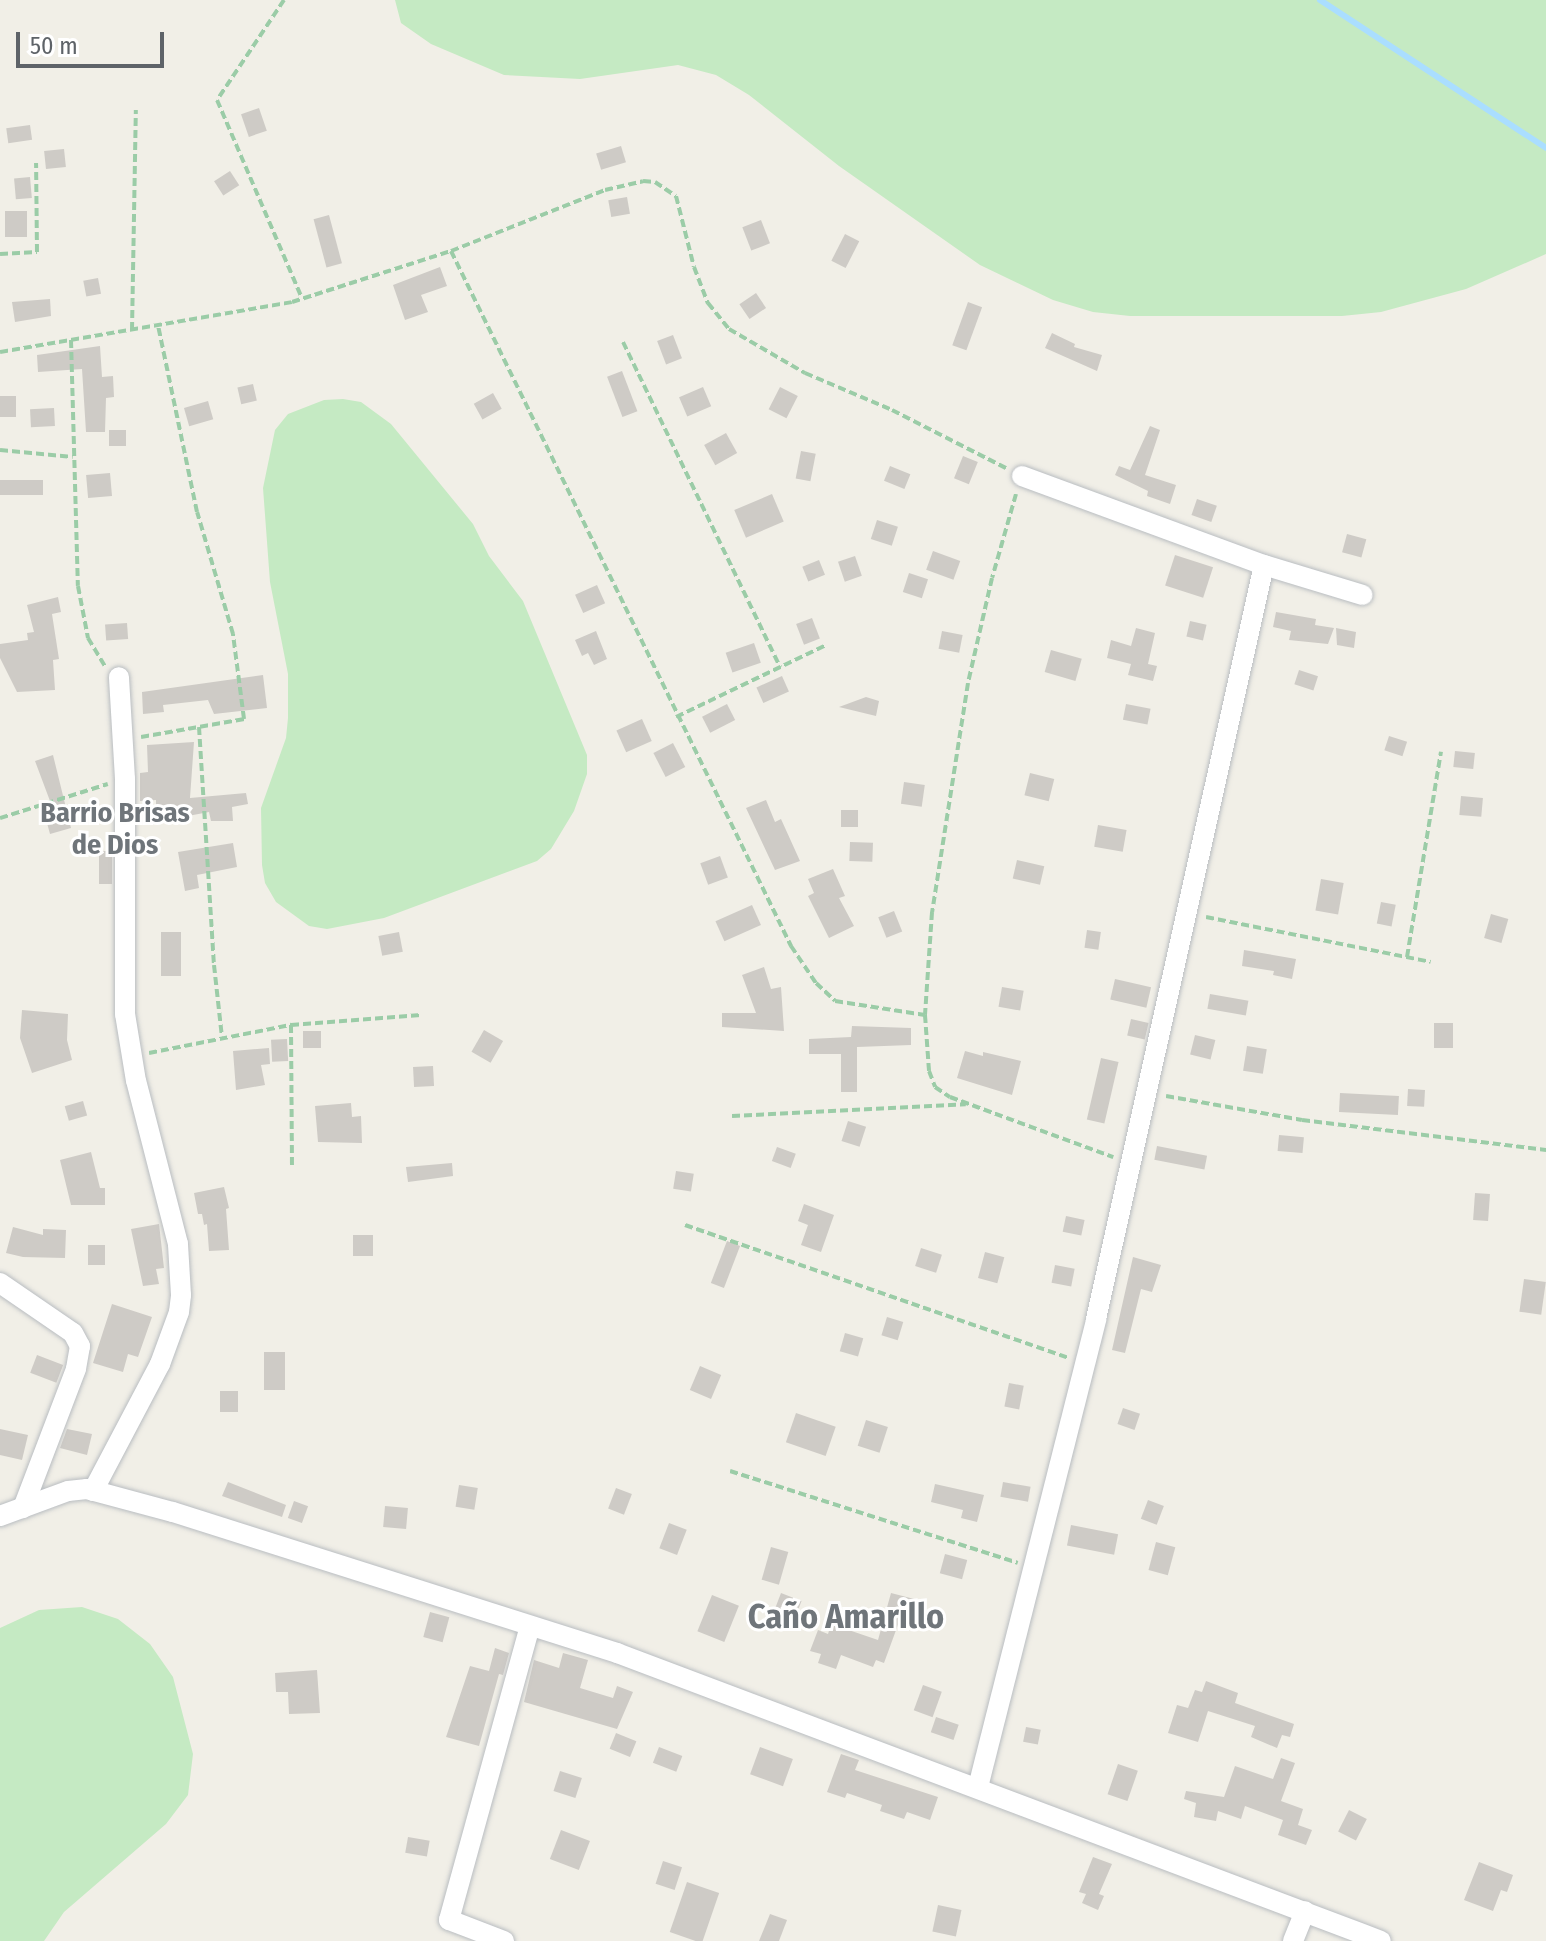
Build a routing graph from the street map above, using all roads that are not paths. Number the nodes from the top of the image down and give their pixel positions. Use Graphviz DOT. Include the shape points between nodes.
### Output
graph roads {
  1 [pos="1022,476"];
  2 [pos="1264,565"];
  3 [pos="1363,595"];
  4 [pos="119,677"];
  5 [pos="0,1283"];
  6 [pos="93,1491"];
  7 [pos="23,1508"];
  8 [pos="0,1516"];
  9 [pos="530,1626"];
  10 [pos="978,1787"];
  11 [pos="1305,1911"];
  12 [pos="504,1941"];
  13 [pos="1293,1941"];
  14 [pos="1381,1941"];
  1 -- 2 [label="street"];
  2 -- 3 [label="street"];
  2 -- 10 [label="street" via="1085,1363"];
  4 -- 6 [label="street" via="125,779 125,1014 178,1244 181,1295 160,1364"];
  5 -- 7 [label="street" via="73,1333 80,1346"];
  6 -- 7 [label="street" via="68,1491"];
  6 -- 9 [label="street"];
  7 -- 8 [label="street"];
  9 -- 10 [label="street" via="735,1695"];
  9 -- 12 [label="street" via="449,1920"];
  10 -- 11 [label="street"];
  11 -- 13 [label="street"];
  11 -- 14 [label="street"];
}
